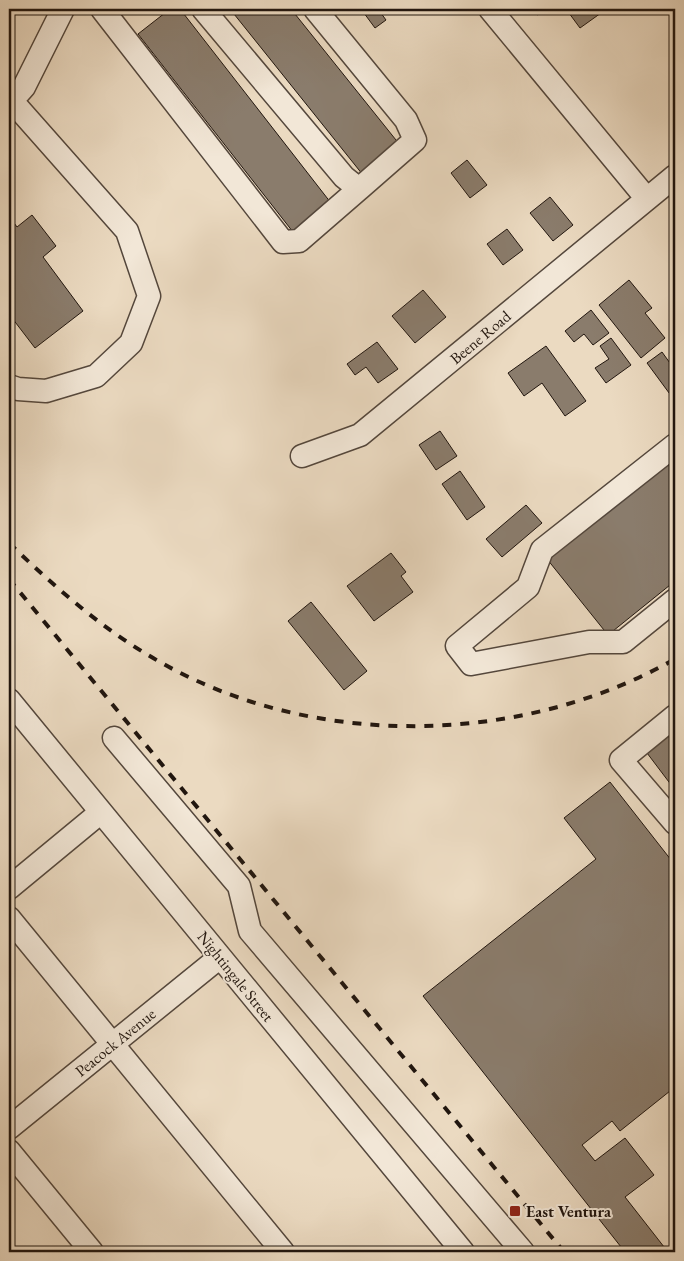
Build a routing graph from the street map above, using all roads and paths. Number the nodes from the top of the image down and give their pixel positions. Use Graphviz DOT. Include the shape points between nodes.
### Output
graph roads {
  1 [pos="63,9"];
  2 [pos="102,9"];
  3 [pos="203,9"];
  4 [pos="316,9"];
  5 [pos="490,9"];
  6 [pos="10,103"];
  7 [pos="675,176"];
  8 [pos="359,189"];
  9 [pos="646,199"];
  10 [pos="9,386"];
  11 [pos="675,444"];
  12 [pos="302,456"];
  13 [pos="675,600"];
  14 [pos="9,700"];
  15 [pos="675,716"];
  16 [pos="114,738"];
  17 [pos="101,812"];
  18 [pos="675,823"];
  19 [pos="9,888"];
  20 [pos="9,918"];
  21 [pos="220,957"];
  22 [pos="112,1044"];
  23 [pos="9,1128"];
  24 [pos="9,1151"];
  25 [pos="457,1250"];
  26 [pos="92,1252"];
  27 [pos="283,1252"];
  28 [pos="523,1252"];
  1 -- 6 [label="street" via="24,87"];
  2 -- 8 [label="street" via="283,242 299,241"];
  3 -- 8 [label="street" via="344,177"];
  4 -- 8 [label="street" via="406,120 415,140"];
  5 -- 9 [label="street"];
  6 -- 10 [label="street" via="127,231 149,296 132,343 96,376 46,391"];
  7 -- 9 [label="street, Beene Road"];
  9 -- 12 [label="street, Beene Road" via="360,436"];
  11 -- 13 [label="street" via="542,550 528,587 457,646 471,664 589,642 624,642"];
  14 -- 17 [label="street, Nightingale Street"];
  15 -- 18 [label="street" via="621,760"];
  16 -- 28 [label="street" via="239,886 250,931"];
  17 -- 19 [label="street"];
  17 -- 21 [label="street, Nightingale Street"];
  20 -- 22 [label="street"];
  21 -- 22 [label="street, Peacock Avenue"];
  21 -- 25 [label="street, Nightingale Street"];
  22 -- 23 [label="street, Peacock Avenue"];
  22 -- 27 [label="street"];
  24 -- 26 [label="street"];
}
